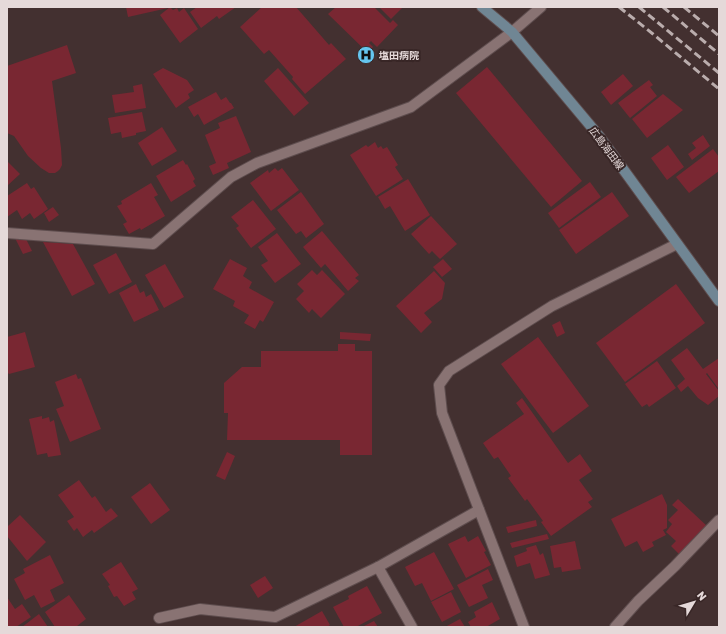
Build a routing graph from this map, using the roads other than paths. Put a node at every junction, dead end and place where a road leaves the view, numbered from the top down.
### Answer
1 (482, 7) edge
2 (541, 7) edge
3 (512, 32) junction
4 (7, 233) edge
5 (677, 244) junction
6 (719, 301) edge
7 (479, 510) junction
8 (719, 520) edge
9 (378, 566) junction
10 (160, 618) dead end
11 (277, 622) edge
12 (412, 627) edge
13 (524, 627) edge
14 (615, 627) edge

1 - 3 main road, 広島海田線
2 - 3 street
3 - 4 street
3 - 5 main road, 広島海田線
5 - 6 main road, 広島海田線
5 - 7 street
7 - 9 street
7 - 13 street
8 - 14 street
9 - 11 street
9 - 12 street
10 - 11 street

